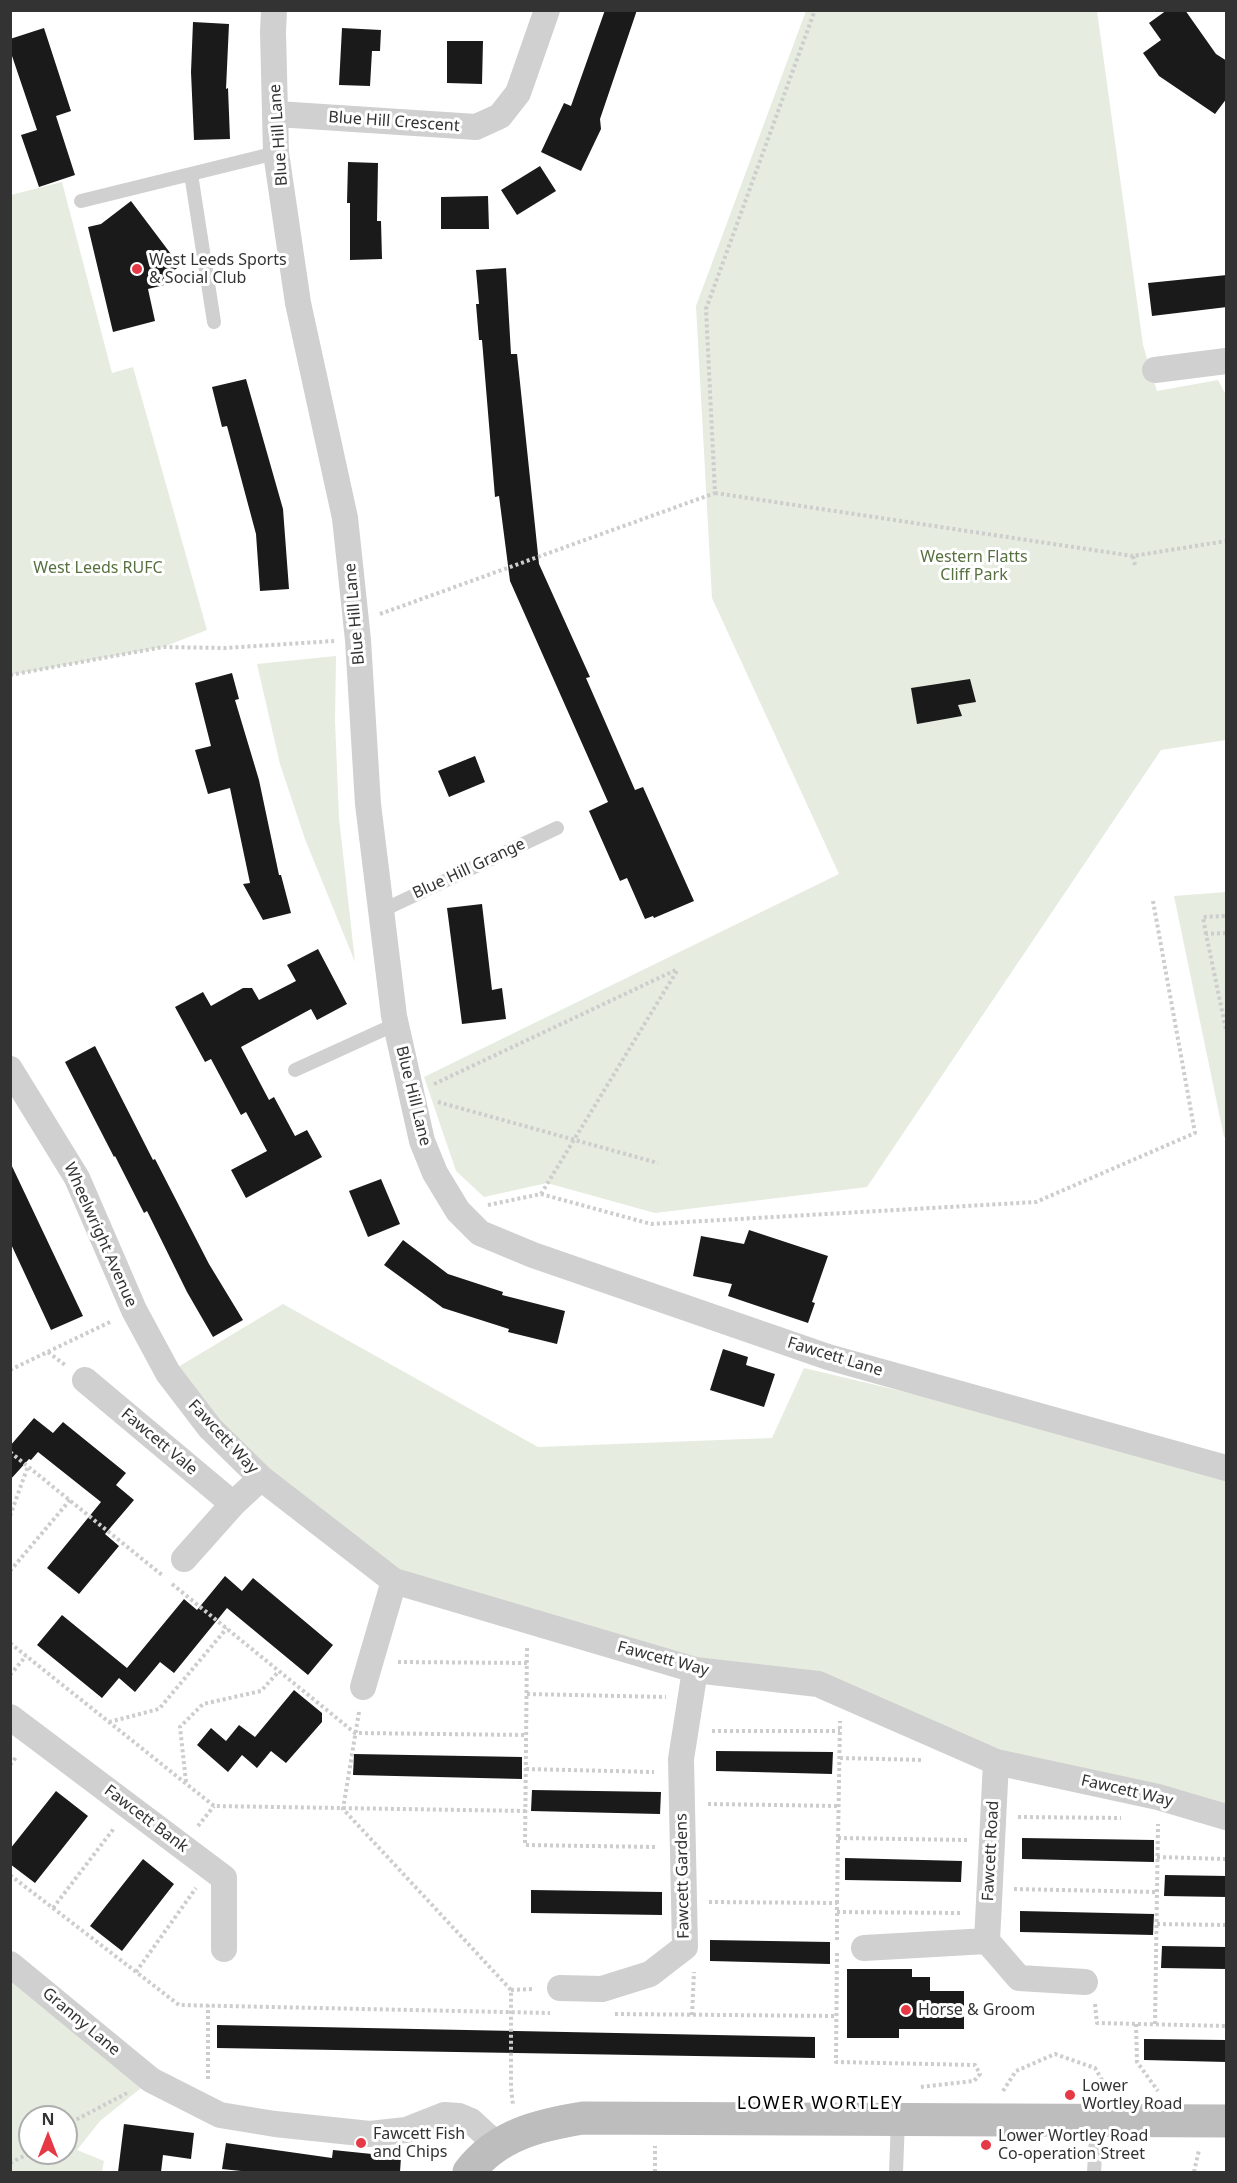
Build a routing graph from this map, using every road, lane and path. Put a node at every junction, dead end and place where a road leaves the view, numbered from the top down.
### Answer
1 (274, 10) edge
2 (547, 10) edge
3 (815, 10) edge
4 (277, 114) junction
5 (276, 153) junction
6 (191, 174) junction
7 (81, 201) dead end
8 (214, 322) dead end
9 (1227, 361) edge
10 (1155, 370) dead end
11 (715, 493) junction
12 (1227, 541) edge
13 (1133, 556) junction
14 (1135, 565) dead end
15 (357, 631) junction
16 (10, 675) edge
17 (557, 828) dead end
18 (1153, 901) dead end
19 (381, 910) junction
20 (1227, 916) edge
21 (1227, 933) edge
22 (1206, 934) junction
23 (396, 1024) junction
24 (1226, 1029) edge
25 (10, 1069) edge
26 (295, 1070) dead end
27 (412, 1094) junction
28 (574, 1139) junction
29 (658, 1163) dead end
30 (541, 1194) junction
31 (458, 1211) junction
32 (134, 1310) junction
33 (10, 1370) edge
34 (168, 1373) joint
35 (85, 1380) dead end
36 (10, 1452) edge
37 (28, 1466) junction
38 (1227, 1468) edge
39 (261, 1478) junction
40 (70, 1500) junction
41 (233, 1504) junction
42 (10, 1516) edge
43 (184, 1559) dead end
44 (10, 1571) edge
45 (394, 1581) junction
46 (527, 1620) junction
47 (227, 1628) junction
48 (10, 1643) edge
49 (26, 1656) junction
50 (370, 1661) junction
51 (526, 1664) junction
52 (695, 1670) junction
53 (279, 1671) junction
54 (10, 1675) edge
55 (363, 1687) joint
56 (526, 1694) junction
57 (841, 1694) junction
58 (691, 1698) junction
59 (10, 1717) edge
60 (109, 1722) junction
61 (686, 1731) junction
62 (840, 1731) junction
63 (355, 1733) junction
64 (526, 1735) junction
65 (840, 1758) junction
66 (929, 1760) dead end
67 (996, 1762) junction
68 (526, 1769) junction
69 (681, 1773) junction
70 (186, 1783) junction
71 (1158, 1797) junction
72 (682, 1804) junction
73 (839, 1806) junction
74 (130, 1807) junction
75 (343, 1809) junction
76 (526, 1811) junction
77 (1227, 1817) edge
78 (1123, 1818) dead end
79 (992, 1828) junction
80 (838, 1838) junction
81 (683, 1848) junction
82 (1157, 1857) junction
83 (1227, 1859) edge
84 (211, 1868) junction
85 (10, 1875) edge
86 (989, 1888) junction
87 (1157, 1892) junction
88 (684, 1902) junction
89 (837, 1903) junction
90 (53, 1908) junction
91 (837, 1912) junction
92 (988, 1914) junction
93 (1157, 1924) junction
94 (1227, 1925) edge
95 (987, 1941) junction
96 (685, 1947) junction
97 (224, 1948) dead end
98 (864, 1948) dead end
99 (10, 1964) edge
100 (136, 1972) junction
101 (1084, 1982) joint
102 (560, 1988) dead end
103 (208, 2005) junction
104 (511, 2013) junction
105 (556, 2013) dead end
106 (613, 2014) dead end
107 (692, 2015) junction
108 (836, 2016) junction
109 (1136, 2024) junction
110 (1155, 2024) junction
111 (1227, 2026) edge
112 (151, 2080) junction
113 (511, 2088) dead end
114 (916, 2088) dead end
115 (207, 2108) junction
116 (78, 2119) edge
117 (898, 2120) junction
118 (986, 2120) junction
119 (1111, 2120) junction
120 (1180, 2120) junction
121 (1227, 2121) edge
122 (497, 2145) junction
123 (469, 2172) edge
124 (896, 2172) edge
125 (1094, 2172) edge

1 - 4 street, Blue Hill Lane
2 - 4 street, Blue Hill Crescent
3 - 11 path
4 - 5 street, Blue Hill Lane
5 - 6 lane
5 - 15 street, Blue Hill Lane
6 - 7 lane
6 - 8 lane
9 - 10 street
11 - 13 path
11 - 15 path
12 - 13 path
13 - 14 path
15 - 16 path
15 - 19 street, Blue Hill Lane
17 - 19 lane, Blue Hill Grange
18 - 30 path
19 - 23 street, Blue Hill Lane
20 - 22 path
21 - 22 path
22 - 24 path
23 - 26 lane
23 - 27 street, Blue Hill Lane
25 - 32 street, Wheelwright Avenue
27 - 28 path
27 - 28 path
27 - 31 street, Blue Hill Lane
28 - 29 path
28 - 30 path
30 - 31 path
31 - 38 street, Fawcett Lane
32 - 33 path
32 - 34 street, Wheelwright Avenue
34 - 39 street, Fawcett Way
35 - 41 street, Fawcett Vale
36 - 37 path
37 - 40 path
37 - 42 path
39 - 41 street
39 - 45 street, Fawcett Way
40 - 44 path
40 - 47 path
41 - 43 street
45 - 46 street, Fawcett Way
45 - 50 street
46 - 51 path
46 - 52 street, Fawcett Way
47 - 53 path
47 - 60 path
48 - 49 path
49 - 54 path
49 - 60 path
50 - 51 path
50 - 55 street
51 - 56 path
52 - 57 street, Fawcett Way
52 - 58 street, Fawcett Gardens
53 - 63 path
53 - 70 path
55 - 63 path
56 - 58 path
56 - 64 path
57 - 62 path
57 - 67 street, Fawcett Way
58 - 61 street, Fawcett Gardens
59 - 74 street, Fawcett Bank
60 - 70 path
61 - 62 path
61 - 69 street, Fawcett Gardens
62 - 65 path
63 - 64 path
63 - 75 path
64 - 68 path
65 - 66 path
65 - 73 path
67 - 71 street, Fawcett Way
67 - 79 street, Fawcett Road
68 - 69 path
68 - 76 path
69 - 72 street, Fawcett Gardens
70 - 75 path
71 - 77 street, Fawcett Way
71 - 82 path
72 - 73 path
72 - 81 street, Fawcett Gardens
73 - 80 path
74 - 84 street, Fawcett Bank
74 - 90 path
75 - 76 path
75 - 104 path
76 - 81 path
78 - 79 path
79 - 80 path
79 - 86 street, Fawcett Road
80 - 89 path
81 - 88 street, Fawcett Gardens
82 - 83 path
82 - 87 path
84 - 97 street, Fawcett Bank
84 - 100 path
85 - 90 path
86 - 87 path
86 - 92 street, Fawcett Road
87 - 93 path
88 - 89 path
88 - 96 street, Fawcett Gardens
89 - 91 path
90 - 100 path
91 - 92 path
91 - 108 path
92 - 95 street, Fawcett Road
93 - 94 path
93 - 110 path
95 - 98 street
95 - 101 street
96 - 102 street, Fawcett Gardens
96 - 107 path
99 - 112 street, Granny Lane
100 - 103 path
101 - 109 path
103 - 104 path
103 - 115 path
104 - 105 path
104 - 113 path
106 - 107 path
107 - 108 path
108 - 114 path
109 - 110 path
109 - 120 path
110 - 111 path
112 - 115 street
112 - 116 path
115 - 122 street
117 - 118 street
117 - 122 street
117 - 124 lane
118 - 119 street
118 - 119 path
119 - 120 street
119 - 125 lane
120 - 121 street
122 - 123 street

